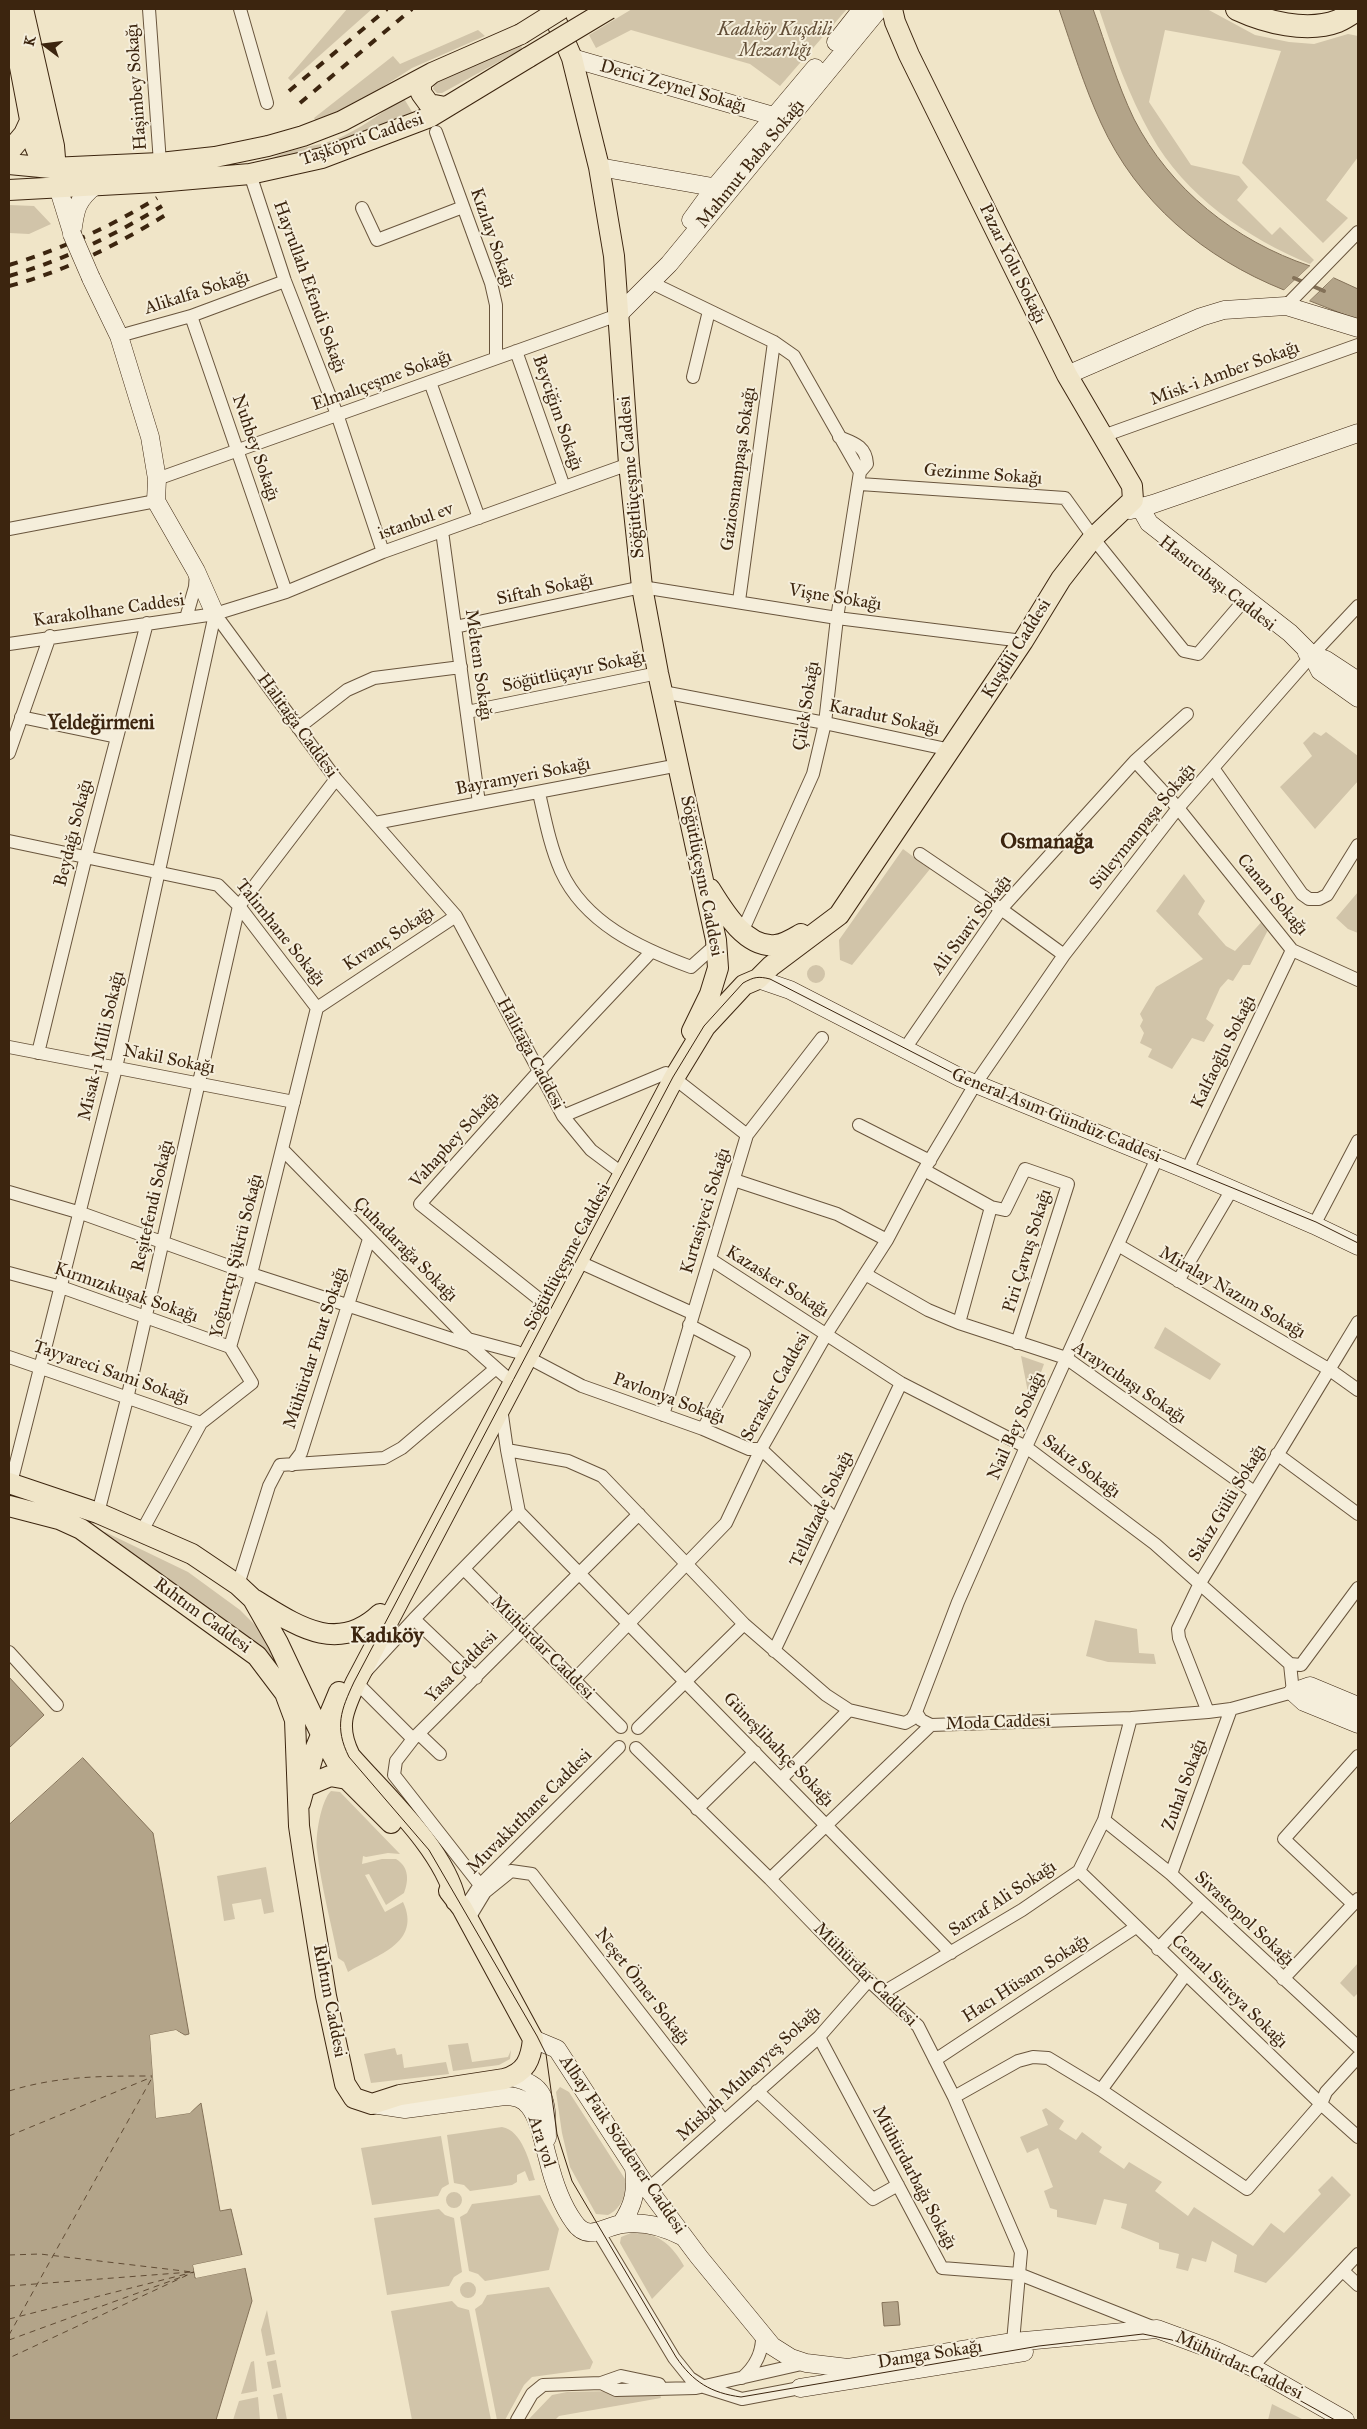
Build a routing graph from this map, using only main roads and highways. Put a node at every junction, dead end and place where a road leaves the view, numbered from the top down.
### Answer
1 (9, 9) edge
2 (23, 9) edge
3 (551, 9) edge
4 (563, 9) edge
5 (609, 9) edge
6 (892, 9) edge
7 (1237, 9) edge
8 (1358, 9) edge
9 (17, 38) edge
10 (570, 54) junction
11 (432, 73) junction
12 (445, 107) junction
13 (30, 121) junction
14 (9, 152) edge
15 (9, 164) edge
16 (50, 168) junction
17 (58, 187) junction
18 (9, 190) edge
19 (1131, 509) joint
20 (704, 878) junction
21 (839, 915) junction
22 (758, 979) joint
23 (670, 1076) junction
24 (522, 1355) junction
25 (10, 1483) edge
26 (9, 1506) edge
27 (253, 1599) junction
28 (380, 1614) junction
29 (320, 1734) junction
30 (347, 1779) junction
31 (302, 1795) junction
32 (464, 1908) junction
33 (344, 2080) joint

1 - 9 main road
2 - 9 main road
3 - 10 main road
4 - 10 main road
4 - 11 main road, Taşköprü Caddesi, bridge
5 - 12 main road, Taşköprü Caddesi, bridge
6 - 19 main road, Pazar Yolu Sokağı
7 - 8 highway
9 - 13 main road
9 - 16 main road
10 - 20 main road, Söğütlüçeşme Caddesi
11 - 12 main road
11 - 16 main road, Taşköprü Caddesi
12 - 17 main road, Taşköprü Caddesi
13 - 14 main road
13 - 16 main road
15 - 16 main road, Taşköprü Caddesi
16 - 17 main road
17 - 18 main road, Taşköprü Caddesi
19 - 21 main road, Kuşdili Caddesi
20 - 21 main road
20 - 23 main road, Söğütlüçeşme Caddesi
21 - 22 main road, Kuşdili Caddesi
22 - 23 main road, Söğütlüçeşme Caddesi
23 - 24 main road, Söğütlüçeşme Caddesi
23 - 24 main road, Söğütlüçeşme Caddesi
24 - 28 main road, Söğütlüçeşme Caddesi
24 - 32 main road, Söğütlüçeşme Caddesi
25 - 27 main road, Rıhtım Caddesi
26 - 31 main road, Rıhtım Caddesi
27 - 28 main road
27 - 29 main road, Rıhtım Caddesi
28 - 29 main road, Söğütlüçeşme Caddesi
29 - 30 main road, Rıhtım Caddesi
29 - 31 main road, Rıhtım Caddesi
30 - 31 main road
30 - 32 main road, Rıhtım Caddesi
31 - 33 main road, Rıhtım Caddesi
32 - 33 main road, Ara yol

